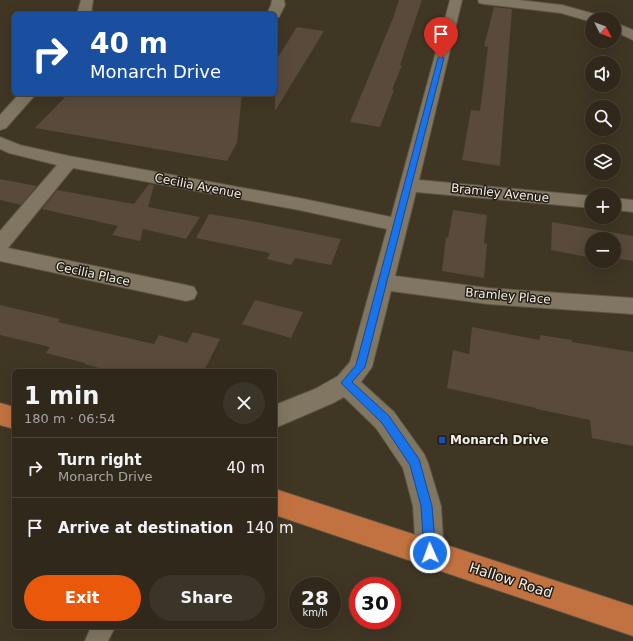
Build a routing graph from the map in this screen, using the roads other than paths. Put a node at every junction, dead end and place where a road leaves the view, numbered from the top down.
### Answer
1 (87, 0) edge
2 (278, 0) edge
3 (456, 0) edge
4 (484, 0) edge
5 (84, 12) edge
6 (275, 12) edge
7 (585, 16) edge
8 (621, 30) edge
9 (633, 36) edge
10 (26, 96) edge
11 (0, 125) edge
12 (0, 142) edge
13 (69, 162) junction
14 (408, 185) junction
15 (585, 201) edge
16 (621, 205) edge
17 (633, 206) edge
18 (398, 225) junction
19 (0, 244) edge
20 (0, 254) edge
21 (382, 282) junction
22 (186, 293) dead end
23 (633, 306) edge
24 (346, 383) junction
25 (0, 414) edge
26 (277, 416) edge
27 (12, 417) edge
28 (277, 503) edge
29 (430, 553) junction
30 (633, 621) edge
31 (103, 629) edge
32 (96, 641) edge

1 - 5 street
2 - 6 street
3 - 14 street
4 - 7 street
8 - 9 street
10 - 11 street
12 - 13 street, Cecilia Avenue
13 - 18 street, Cecilia Avenue
13 - 19 street
14 - 15 street, Bramley Avenue
14 - 18 street
16 - 17 street
18 - 21 street
20 - 22 street, Cecilia Place
21 - 23 street, Bramley Place
21 - 24 street
24 - 26 street
24 - 29 street
25 - 27 main road
28 - 29 main road, Hallow Road
29 - 30 main road, Hallow Road
31 - 32 lane

